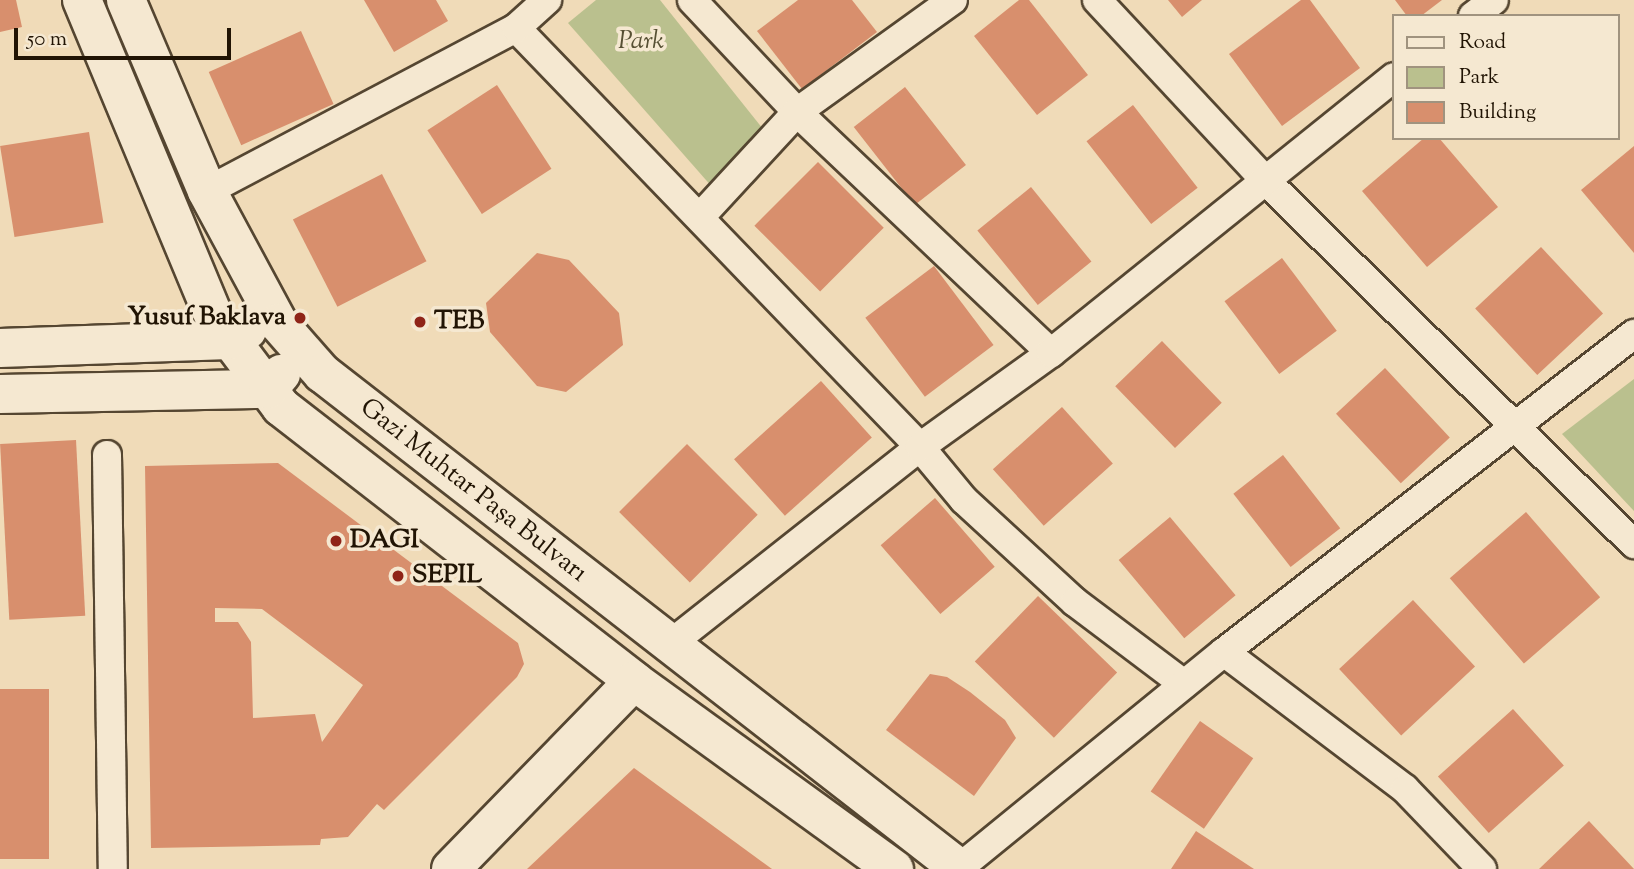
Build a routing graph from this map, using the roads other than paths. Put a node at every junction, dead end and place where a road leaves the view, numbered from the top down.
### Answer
1 (82, 0) edge
2 (126, 0) edge
3 (547, 0) edge
4 (692, 0) edge
5 (953, 0) edge
6 (1097, 0) edge
7 (1494, 0) edge
8 (1476, 14) edge
9 (516, 28) junction
10 (1392, 79) edge
11 (797, 112) junction
12 (1264, 179) junction
13 (207, 191) junction
14 (700, 217) junction
15 (273, 315) junction
16 (1634, 334) edge
17 (229, 340) junction
18 (0, 348) edge
19 (302, 350) junction
20 (1051, 353) junction
21 (268, 389) junction
22 (0, 394) edge
23 (1517, 425) junction
24 (920, 447) junction
25 (107, 455) dead end
26 (1634, 544) edge
27 (668, 645) junction
28 (1224, 652) junction
29 (634, 681) junction
30 (1184, 684) junction
31 (113, 869) edge
32 (452, 869) edge
33 (894, 869) edge
34 (960, 869) edge
35 (1482, 869) edge

1 - 17 main road, Gazi Muhtar Paşa Bulvarı
2 - 13 main road, Gazi Muhtar Paşa Bulvarı
3 - 9 street
4 - 11 street
5 - 11 street
6 - 12 street
7 - 8 street
9 - 13 street
9 - 14 street
10 - 12 street
11 - 14 street
11 - 20 street
12 - 20 street
12 - 23 street
13 - 15 main road, Gazi Muhtar Paşa Bulvarı
14 - 24 street
15 - 17 main road
15 - 19 main road, Gazi Muhtar Paşa Bulvarı
16 - 23 street
17 - 18 main road
17 - 21 main road, Gazi Muhtar Paşa Bulvarı
19 - 21 main road
19 - 27 main road, Gazi Muhtar Paşa Bulvarı
20 - 24 street
21 - 22 main road
21 - 29 main road, Gazi Muhtar Paşa Bulvarı
23 - 26 street
23 - 28 street
24 - 27 street
24 - 30 street
25 - 31 street
27 - 34 main road, Gazi Muhtar Paşa Bulvarı
28 - 30 street
28 - 35 street
29 - 32 main road
29 - 33 main road, Gazi Muhtar Paşa Bulvarı
30 - 34 street

